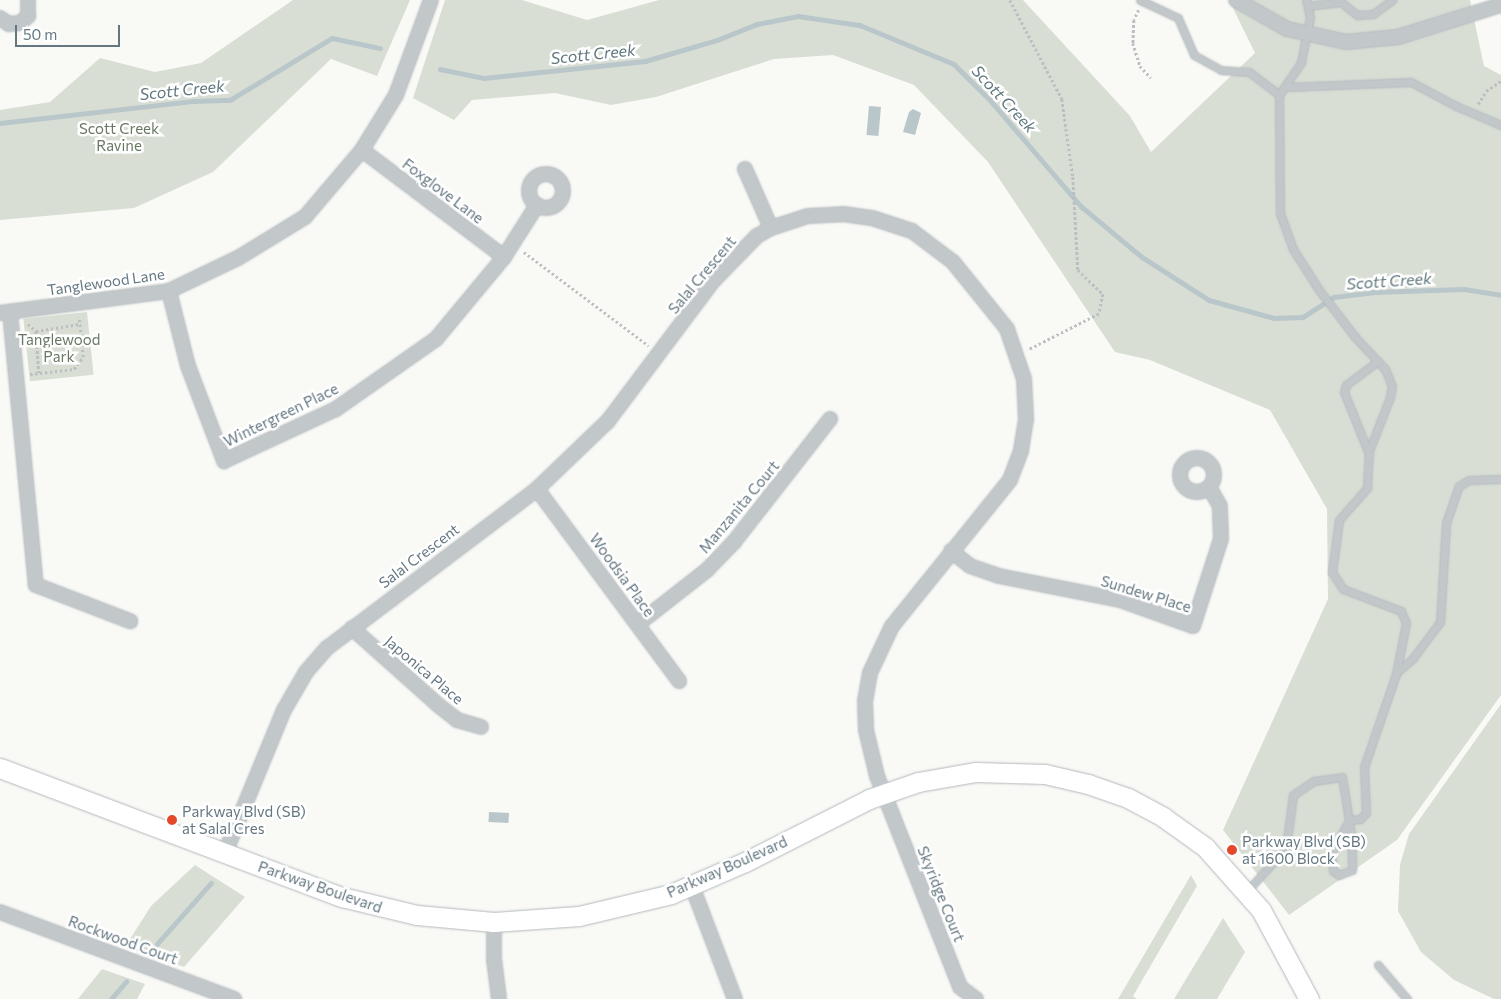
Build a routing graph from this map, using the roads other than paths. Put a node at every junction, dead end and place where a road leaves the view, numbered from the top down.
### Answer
1 (28, 0) edge
2 (431, 0) edge
3 (1236, 0) edge
4 (1392, 0) edge
5 (1141, 1) edge
6 (1307, 3) edge
7 (1501, 5) edge
8 (0, 18) edge
9 (1307, 35) junction
10 (1286, 86) junction
11 (1279, 96) junction
12 (1501, 125) edge
13 (362, 150) junction
14 (745, 169) dead end
15 (537, 205) dead end
16 (771, 228) junction
17 (504, 257) junction
18 (169, 290) junction
19 (5, 312) edge
20 (1378, 361) junction
21 (830, 419) dead end
22 (1369, 454) junction
23 (1501, 479) edge
24 (1208, 487) dead end
25 (537, 489) junction
26 (951, 551) junction
27 (130, 621) dead end
28 (638, 624) junction
29 (352, 628) junction
30 (1396, 674) junction
31 (679, 681) dead end
32 (481, 727) dead end
33 (0, 768) edge
34 (884, 794) junction
35 (1349, 820) junction
36 (225, 854) junction
37 (692, 886) junction
38 (1246, 891) junction
39 (0, 912) edge
40 (494, 922) junction
41 (1378, 965) dead end
42 (234, 999) edge
43 (500, 999) edge
44 (735, 999) edge
45 (976, 999) edge
46 (1309, 999) edge
47 (1407, 999) edge

1 - 8 street
2 - 13 street, Tanglewood Lane
3 - 9 street
4 - 6 lane
5 - 11 lane
6 - 9 lane
7 - 9 street
9 - 10 lane
10 - 11 lane
10 - 12 lane
11 - 20 lane
13 - 17 street, Foxglove Lane
13 - 18 street, Tanglewood Lane
14 - 16 street
15 - 17 street, Wintergreen Place
16 - 25 street, Salal Crescent
16 - 26 street, Salal Crescent
17 - 18 street, Wintergreen Place
18 - 19 street, Tanglewood Lane
19 - 27 street
20 - 22 lane
20 - 22 lane
21 - 28 street, Manzanita Court
22 - 30 lane
23 - 30 lane
24 - 26 street, Sundew Place
25 - 28 street, Woodsia Place
25 - 29 street, Salal Crescent
26 - 34 street, Salal Crescent
28 - 31 street, Woodsia Place
29 - 32 street, Japonica Place
29 - 36 street, Salal Crescent
30 - 35 lane
33 - 36 street, Parkway Boulevard
34 - 37 street, Parkway Boulevard
34 - 38 street, Parkway Boulevard
34 - 45 street, Skyridge Court
35 - 35 lane
35 - 38 lane
36 - 40 street, Parkway Boulevard
37 - 40 street, Parkway Boulevard
37 - 44 street
38 - 46 street, Parkway Boulevard
39 - 42 street, Rockwood Court
40 - 43 street
41 - 47 lane

